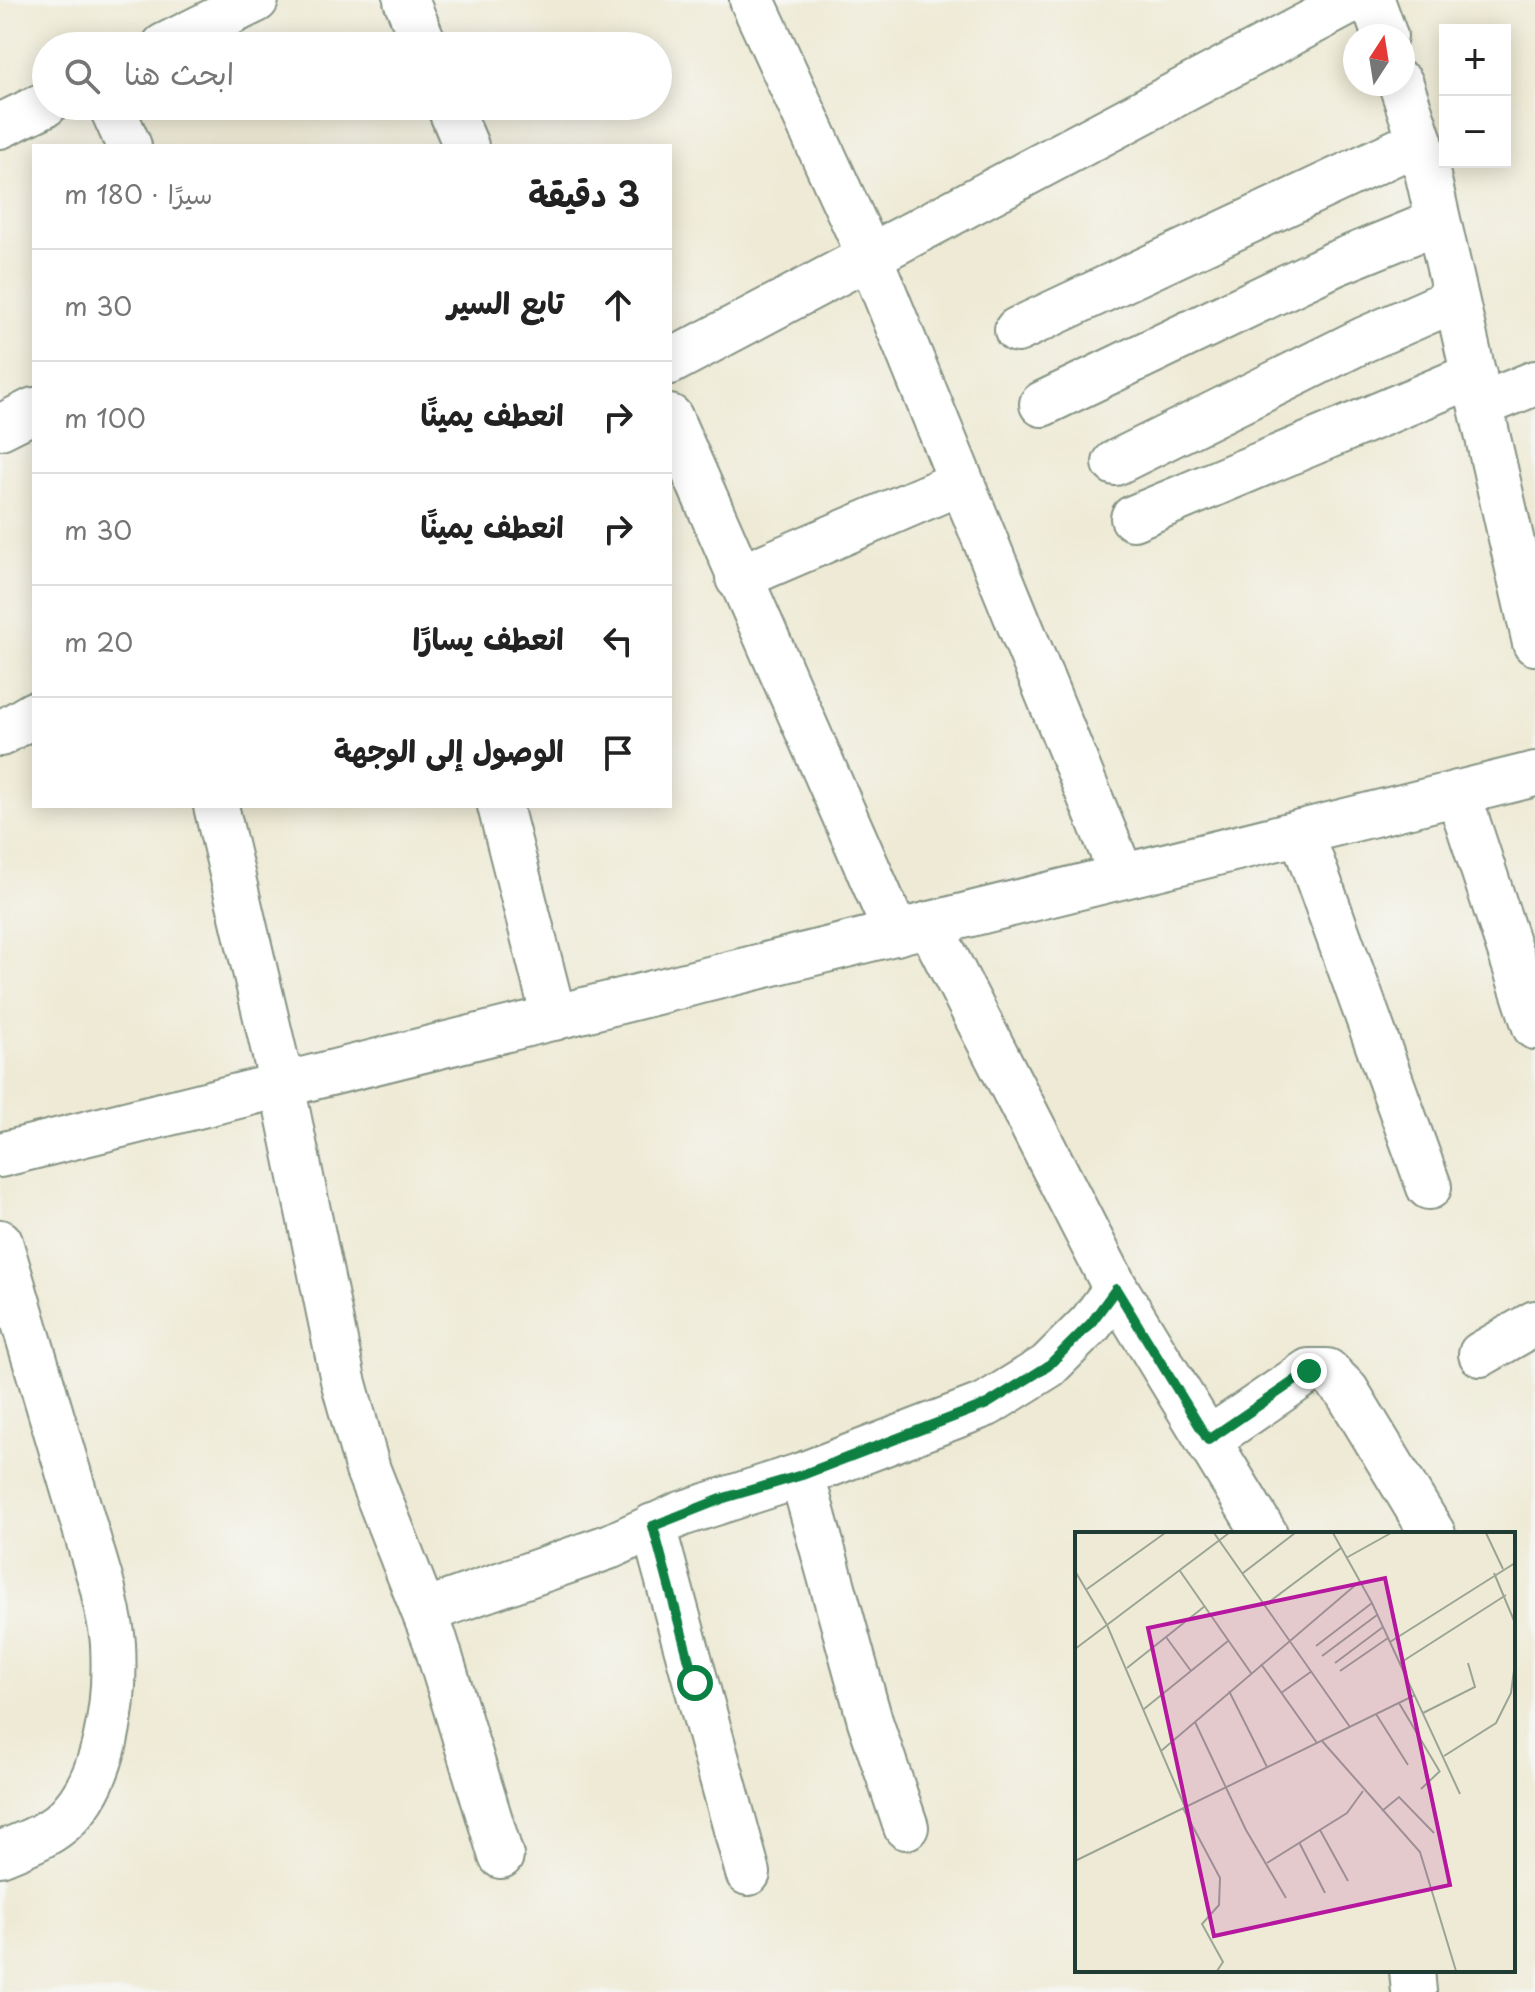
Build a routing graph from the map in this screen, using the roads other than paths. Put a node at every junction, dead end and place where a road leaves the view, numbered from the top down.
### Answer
1 (256, 0) edge
2 (406, 0) edge
3 (1354, 0) edge
4 (1372, 0) edge
5 (761, 3) edge
6 (1381, 24) edge
7 (192, 32) edge
8 (419, 32) edge
9 (1405, 96) edge
10 (32, 111) edge
11 (117, 120) edge
12 (455, 120) edge
13 (0, 126) edge
14 (1420, 141) junction
15 (128, 144) edge
16 (465, 144) edge
17 (1437, 222) junction
18 (869, 255) junction
19 (1456, 299) junction
20 (1017, 330) dead end
21 (672, 361) edge
22 (1535, 383) edge
23 (1478, 390) junction
24 (1042, 404) dead end
25 (32, 411) edge
26 (672, 422) edge
27 (0, 427) edge
28 (1115, 463) dead end
29 (959, 483) junction
30 (1133, 518) dead end
31 (1524, 541) edge
32 (738, 578) junction
33 (1535, 643) edge
34 (32, 715) edge
35 (0, 734) edge
36 (1535, 774) edge
37 (1458, 793) junction
38 (216, 808) edge
39 (501, 808) edge
40 (1301, 832) junction
41 (1122, 876) junction
42 (912, 928) junction
43 (554, 1018) junction
44 (1535, 1027) edge
45 (282, 1085) junction
46 (0, 1155) edge
47 (1429, 1187) dead end
48 (0, 1242) edge
49 (1116, 1289) junction
50 (1535, 1323) edge
51 (1481, 1354) dead end
52 (1208, 1440) junction
53 (802, 1475) junction
54 (653, 1526) junction
55 (1264, 1532) edge
56 (1432, 1532) edge
57 (425, 1611) junction
58 (906, 1827) dead end
59 (0, 1854) edge
60 (501, 1856) dead end
61 (748, 1873) dead end
62 (1412, 1972) edge
63 (1414, 1992) edge

1 - 7 street
2 - 8 street
3 - 18 street
4 - 6 street
5 - 18 street
9 - 14 street
10 - 13 street
11 - 15 street
12 - 16 street
14 - 17 street
14 - 20 street
17 - 19 street
17 - 24 street
18 - 21 street
18 - 29 street
19 - 23 street
19 - 28 street
22 - 23 street
23 - 30 street
23 - 31 street
25 - 27 street
26 - 32 street
29 - 32 street
29 - 41 street
31 - 33 street
32 - 42 street
34 - 35 street
36 - 37 street
37 - 40 street
37 - 44 street
38 - 45 street
39 - 43 street
40 - 41 street
40 - 47 street
41 - 42 street
42 - 43 street
42 - 49 street
43 - 45 street
45 - 46 street
45 - 57 street
48 - 59 street
49 - 52 street
49 - 53 street
50 - 51 street
52 - 55 street
52 - 56 street
53 - 54 street
53 - 58 street
54 - 57 street
54 - 61 street
57 - 60 street
62 - 63 street

